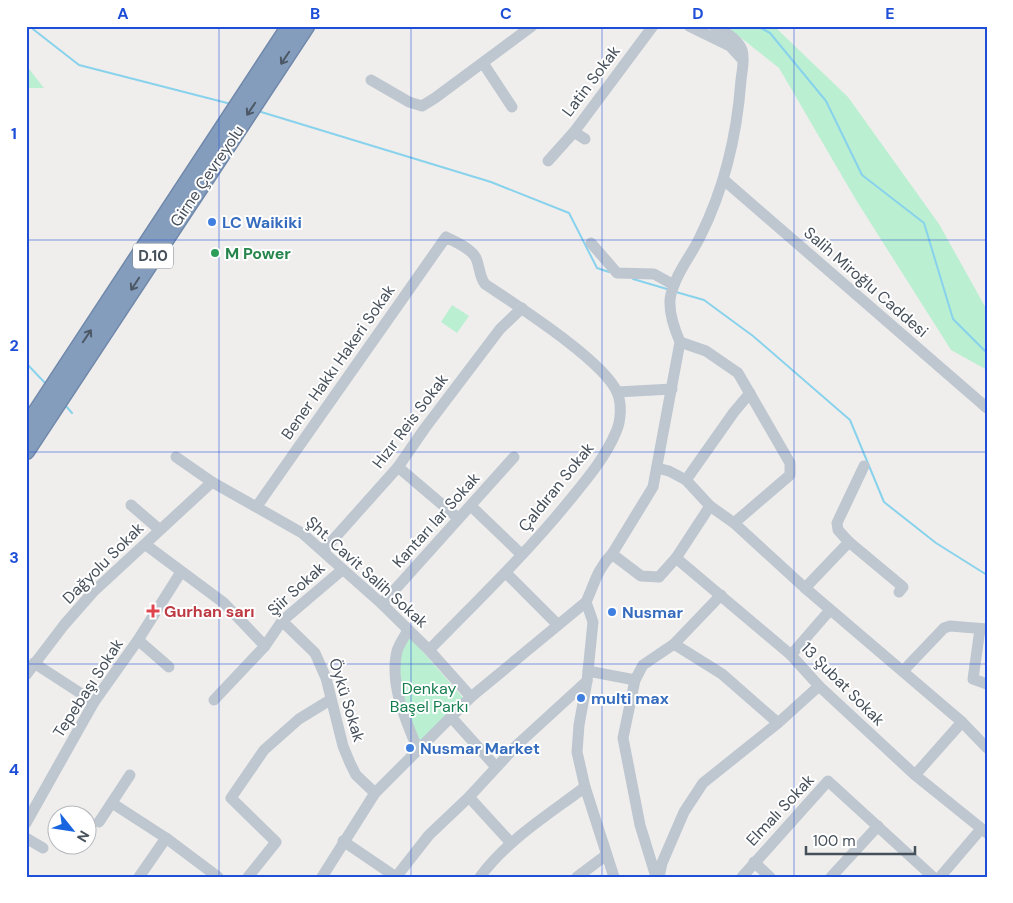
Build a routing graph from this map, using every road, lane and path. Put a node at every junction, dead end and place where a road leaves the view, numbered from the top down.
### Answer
1 (290, 26) edge
2 (306, 26) edge
3 (532, 26) edge
4 (653, 26) edge
5 (689, 26) edge
6 (714, 26) edge
7 (482, 63) junction
8 (743, 64) junction
9 (371, 80) dead end
10 (256, 90) junction
11 (512, 107) dead end
12 (574, 132) junction
13 (585, 139) dead end
14 (548, 161) dead end
15 (724, 180) junction
16 (446, 237) joint
17 (591, 243) dead end
18 (674, 286) junction
19 (522, 308) junction
20 (680, 342) junction
21 (672, 389) junction
22 (617, 392) junction
23 (750, 394) junction
24 (987, 408) edge
25 (45, 410) junction
26 (26, 428) edge
27 (26, 451) edge
28 (176, 457) dead end
29 (514, 457) dead end
30 (864, 466) dead end
31 (398, 467) junction
32 (657, 468) junction
33 (686, 480) junction
34 (212, 482) junction
35 (131, 505) dead end
36 (257, 506) junction
37 (471, 506) junction
38 (710, 506) junction
39 (458, 518) junction
40 (734, 523) junction
41 (160, 530) junction
42 (849, 542) junction
43 (146, 545) junction
44 (323, 551) junction
45 (521, 554) junction
46 (612, 554) junction
47 (676, 558) junction
48 (342, 570) junction
49 (180, 572) junction
50 (506, 573) junction
51 (805, 588) junction
52 (899, 592) dead end
53 (721, 595) junction
54 (586, 602) junction
55 (382, 604) junction
56 (576, 610) junction
57 (830, 610) junction
58 (282, 621) junction
59 (558, 625) junction
60 (983, 629) edge
61 (408, 630) junction
62 (138, 640) junction
63 (674, 644) junction
64 (265, 646) junction
65 (590, 648) junction
66 (429, 650) junction
67 (791, 655) junction
68 (34, 663) junction
69 (169, 667) dead end
70 (903, 671) junction
71 (26, 675) edge
72 (588, 676) junction
73 (635, 680) junction
74 (987, 684) edge
75 (819, 686) junction
76 (471, 697) junction
77 (214, 700) dead end
78 (330, 700) junction
79 (94, 702) junction
80 (558, 707) junction
81 (582, 708) junction
82 (451, 717) junction
83 (962, 722) junction
84 (778, 723) junction
85 (987, 748) edge
86 (418, 750) junction
87 (496, 767) junction
88 (130, 775) dead end
89 (915, 775) junction
90 (585, 787) junction
91 (375, 793) junction
92 (469, 797) junction
93 (112, 803) junction
94 (99, 822) dead end
95 (26, 823) edge
96 (878, 826) junction
97 (984, 831) edge
98 (26, 838) edge
99 (166, 838) junction
100 (343, 841) junction
101 (511, 842) junction
102 (43, 848) dead end
103 (606, 856) junction
104 (754, 862) junction
105 (481, 876) edge
106 (140, 877) edge
107 (218, 877) edge
108 (248, 877) edge
109 (322, 877) edge
110 (396, 877) edge
111 (577, 877) edge
112 (614, 877) edge
113 (658, 877) edge
114 (742, 877) edge
115 (770, 877) edge
116 (831, 877) edge
117 (933, 877) edge
118 (940, 877) edge

1 - 10 highway, Girne Çevreyolu / D.10
2 -> 10 highway, Girne Çevreyolu / D.10
3 - 7 street
4 - 12 street, Latin Sokak
5 - 8 street
6 - 8 street
7 - 9 street
7 - 11 street
8 - 15 street
10 - 25 highway, Girne Çevreyolu / D.10
12 - 13 street
12 - 14 street, Latin Sokak
15 - 18 street
15 - 24 street, Salih Miroğlu Caddesi
16 - 19 street, Çaldıran Sokak
16 - 36 street, Bener Hakkı Hakeri Sokak
17 - 18 street
18 - 20 street
19 - 22 street, Çaldıran Sokak
19 - 31 street, Hızır Reis Sokak
20 - 21 street
20 - 23 street
21 - 22 street
21 - 32 street
22 - 45 street, Çaldıran Sokak
23 - 33 street
23 - 40 street
25 - 26 highway, Girne Çevreyolu / D.10
25 - 27 highway, Girne Çevreyolu / D.10
28 - 34 street, Şht. Cavit Salih Sokak
29 - 37 street, Kantarı lar Sokak
30 - 42 street
31 - 39 street
31 - 44 street, Hızır Reis Sokak
32 - 33 street
32 - 46 street
33 - 38 street
34 - 36 street, Şht. Cavit Salih Sokak
34 - 41 street, Dağyolu Sokak
35 - 41 street
36 - 44 street, Şht. Cavit Salih Sokak
37 - 39 street, Kantarı lar Sokak
37 - 45 street
38 - 40 street
38 - 47 street
39 - 55 street, Kantarı lar Sokak
40 - 51 street
41 - 43 street, Dağyolu Sokak
42 - 51 street
42 - 52 street
43 - 49 street
43 - 68 street, Dağyolu Sokak
44 - 48 street, Şht. Cavit Salih Sokak
45 - 50 street, Çaldıran Sokak
46 - 47 street
46 - 54 street
47 - 53 street, 13 Şubat Sokak
48 - 55 street, Şht. Cavit Salih Sokak
48 - 58 street, Şiir Sokak
49 - 62 street, Tepebaşı Sokak
49 - 64 street
50 - 59 street
50 - 66 street, Çaldıran Sokak
51 - 57 street
53 - 63 street
53 - 67 street, 13 Şubat Sokak
54 - 56 street
54 - 65 street
55 - 61 street, Şht. Cavit Salih Sokak
56 - 59 street
56 - 65 street
57 - 67 street
57 - 70 street
58 - 64 street, Şiir Sokak
58 - 78 street, Öykü Sokak
59 - 76 street
60 - 70 street
60 - 74 street
61 - 66 street, Şht. Cavit Salih Sokak
61 - 86 street
62 - 69 street
62 - 79 street, Tepebaşı Sokak
63 - 73 street
63 - 84 street
64 - 77 street, Şiir Sokak
65 - 72 street
66 - 76 street, Şht. Cavit Salih Sokak
67 - 75 street, 13 Şubat Sokak
68 - 71 street, Dağyolu Sokak
68 - 79 street
70 - 83 street
72 - 73 street
72 - 80 street
72 - 81 street
73 - 113 street
75 - 84 street
75 - 89 street, 13 Şubat Sokak
76 - 82 street
78 - 91 street, Öykü Sokak
78 - 108 street
79 - 95 street, Tepebaşı Sokak
80 - 81 street
80 - 87 street
81 - 90 street
82 - 86 street
82 - 87 street
83 - 85 street
83 - 89 street
84 - 113 street
86 - 91 street
87 - 92 street
88 - 93 street
89 - 97 street, 13 Şubat Sokak
90 - 101 street
90 - 103 street
91 - 100 street
92 - 101 street
92 - 110 street
93 - 94 street
93 - 99 street
96 - 104 street, Elmalı Sokak
96 - 116 street
96 - 117 street, Elmalı Sokak
97 - 118 street
98 - 102 street
99 - 106 street
99 - 107 street
100 - 109 street
100 - 110 street
101 - 105 street
103 - 111 street
103 - 112 street
104 - 114 street, Elmalı Sokak
104 - 115 street

